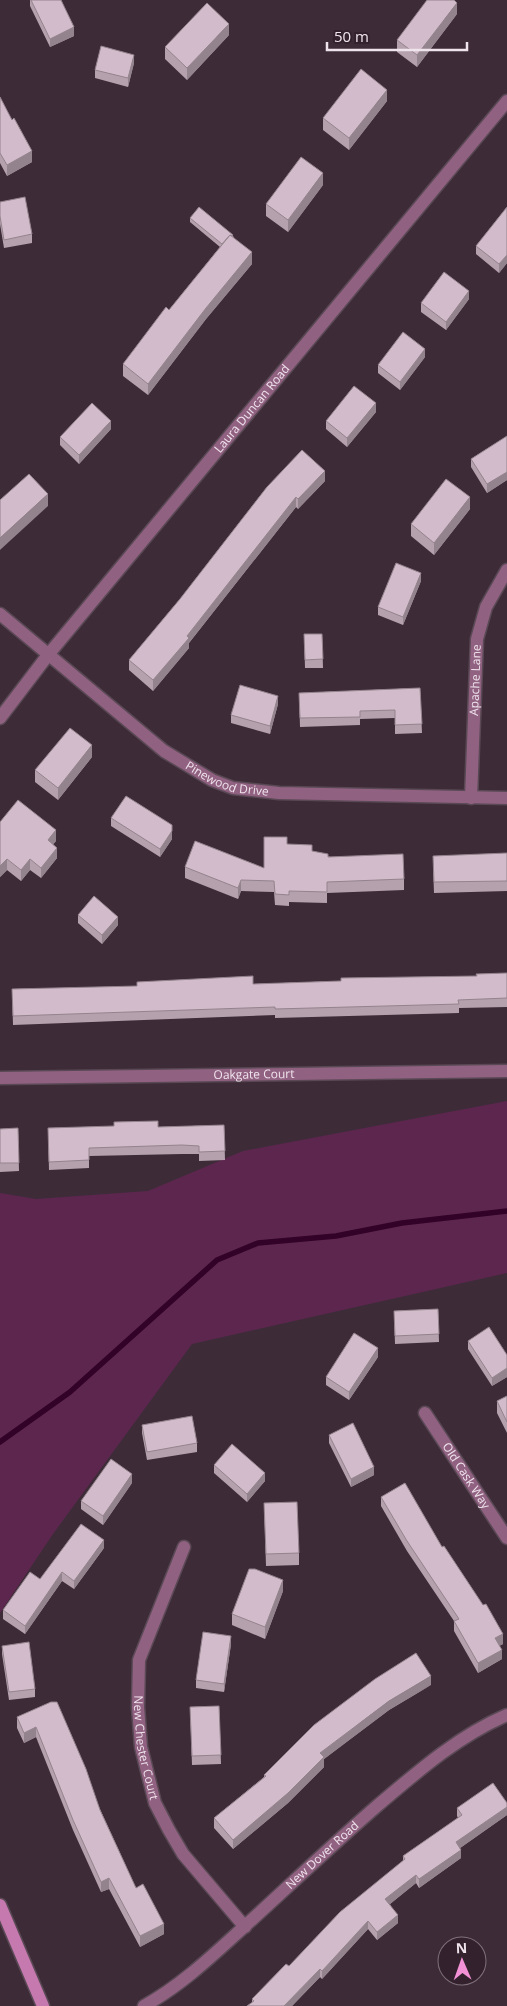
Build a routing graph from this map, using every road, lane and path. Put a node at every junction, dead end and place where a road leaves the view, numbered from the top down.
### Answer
1 (507, 102) edge
2 (507, 570) edge
3 (0, 614) edge
4 (48, 655) junction
5 (0, 718) edge
6 (472, 798) junction
7 (507, 798) edge
8 (507, 1071) edge
9 (0, 1078) edge
10 (425, 1413) dead end
11 (506, 1536) edge
12 (184, 1547) dead end
13 (507, 1715) edge
14 (0, 1905) edge
15 (245, 1927) junction
16 (43, 2006) edge
17 (144, 2006) edge

1 - 4 street, Laura Duncan Road
2 - 6 street, Apache Lane
3 - 4 street, Pinewood Drive
4 - 5 street, Laura Duncan Road
4 - 6 street, Pinewood Drive
6 - 7 street, Pinewood Drive
8 - 9 street, Oakgate Court
10 - 11 street, Old Cask Way
12 - 15 street, New Chester Court
13 - 15 street, New Dover Road
14 - 16 main road
15 - 17 street, New Dover Road

